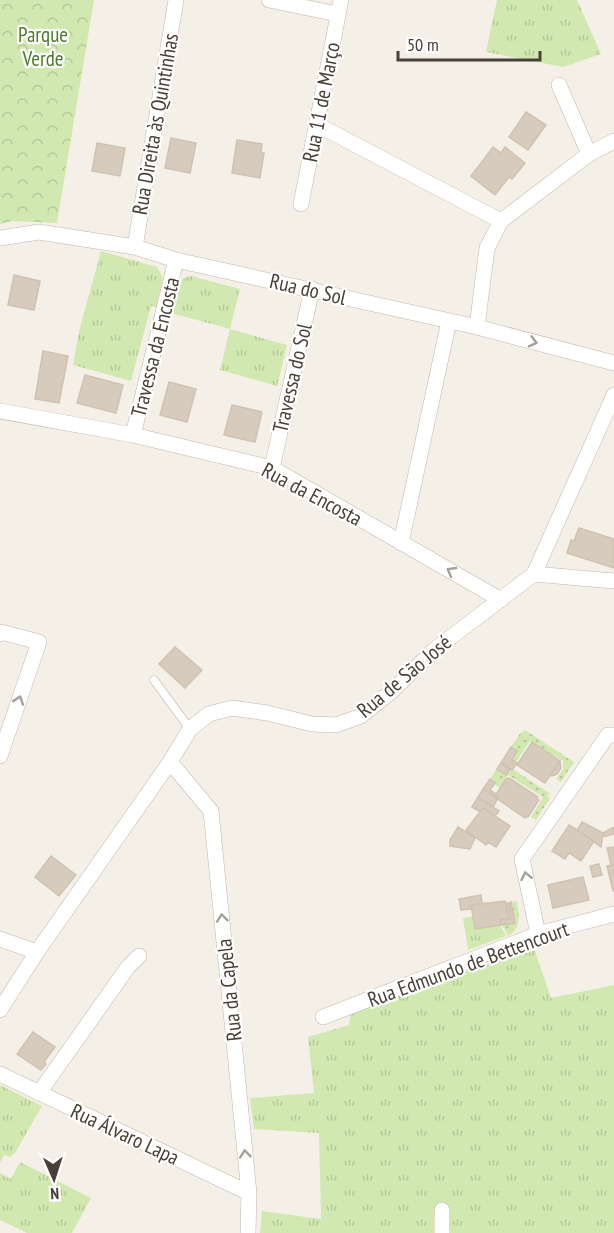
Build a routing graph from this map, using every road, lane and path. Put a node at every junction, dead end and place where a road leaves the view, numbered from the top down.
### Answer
1 (176, 0) edge
2 (269, 0) edge
3 (339, 7) edge
4 (559, 86) dead end
5 (316, 124) junction
6 (614, 141) edge
7 (589, 154) junction
8 (302, 204) dead end
9 (501, 221) junction
10 (0, 238) edge
11 (135, 247) junction
12 (176, 260) junction
13 (312, 289) junction
14 (449, 321) junction
15 (477, 327) junction
16 (614, 363) edge
17 (614, 395) edge
18 (0, 411) edge
19 (133, 435) junction
20 (272, 468) junction
21 (401, 543) junction
22 (534, 574) junction
23 (614, 581) edge
24 (501, 600) junction
25 (0, 634) edge
26 (154, 680) dead end
27 (190, 729) junction
28 (614, 735) edge
29 (0, 756) edge
30 (170, 762) junction
31 (614, 914) edge
32 (538, 934) junction
33 (0, 939) edge
34 (37, 952) junction
35 (139, 956) dead end
36 (0, 1010) edge
37 (322, 1017) dead end
38 (0, 1074) edge
39 (39, 1093) junction
40 (249, 1193) junction
41 (442, 1210) dead end
42 (248, 1233) edge
43 (442, 1233) edge

1 - 11 street, Rua Direita às Quintinhas
2 - 3 street
3 - 5 street, Rua 11 de Março
4 - 7 street
5 - 8 street, Rua 11 de Março
5 - 9 street
6 - 7 street
7 - 9 street
9 - 15 street
10 - 11 street, Rua do Sol
11 - 12 street, Rua do Sol
12 - 13 street, Rua do Sol
12 - 19 street, Travessa da Encosta
13 - 14 street, Rua do Sol
13 - 20 street, Travessa do Sol
14 - 15 street, Rua do Sol
14 - 21 street
15 -> 16 street, Rua do Sol
17 - 22 street, Rua de São José
18 - 19 street, Rua da Encosta
19 - 20 street, Rua da Encosta
20 - 21 street, Rua da Encosta
24 -> 21 street, Rua da Encosta
22 - 23 street
22 - 24 street, Rua de São José
24 - 27 street, Rua de São José
29 -> 25 street
26 - 27 lane
27 - 30 street, Rua de São José
32 -> 28 street
30 - 34 street, Rua de São José
40 -> 30 street, Rua da Capela
31 - 32 street, Rua Edmundo de Bettencourt
32 - 37 street, Rua Edmundo de Bettencourt
33 - 34 street
34 - 36 street, Rua de São José
35 - 39 street
38 - 39 street, Rua Álvaro Lapa
39 - 40 street, Rua Álvaro Lapa
40 - 42 street, Rua da Capela
41 - 43 street

